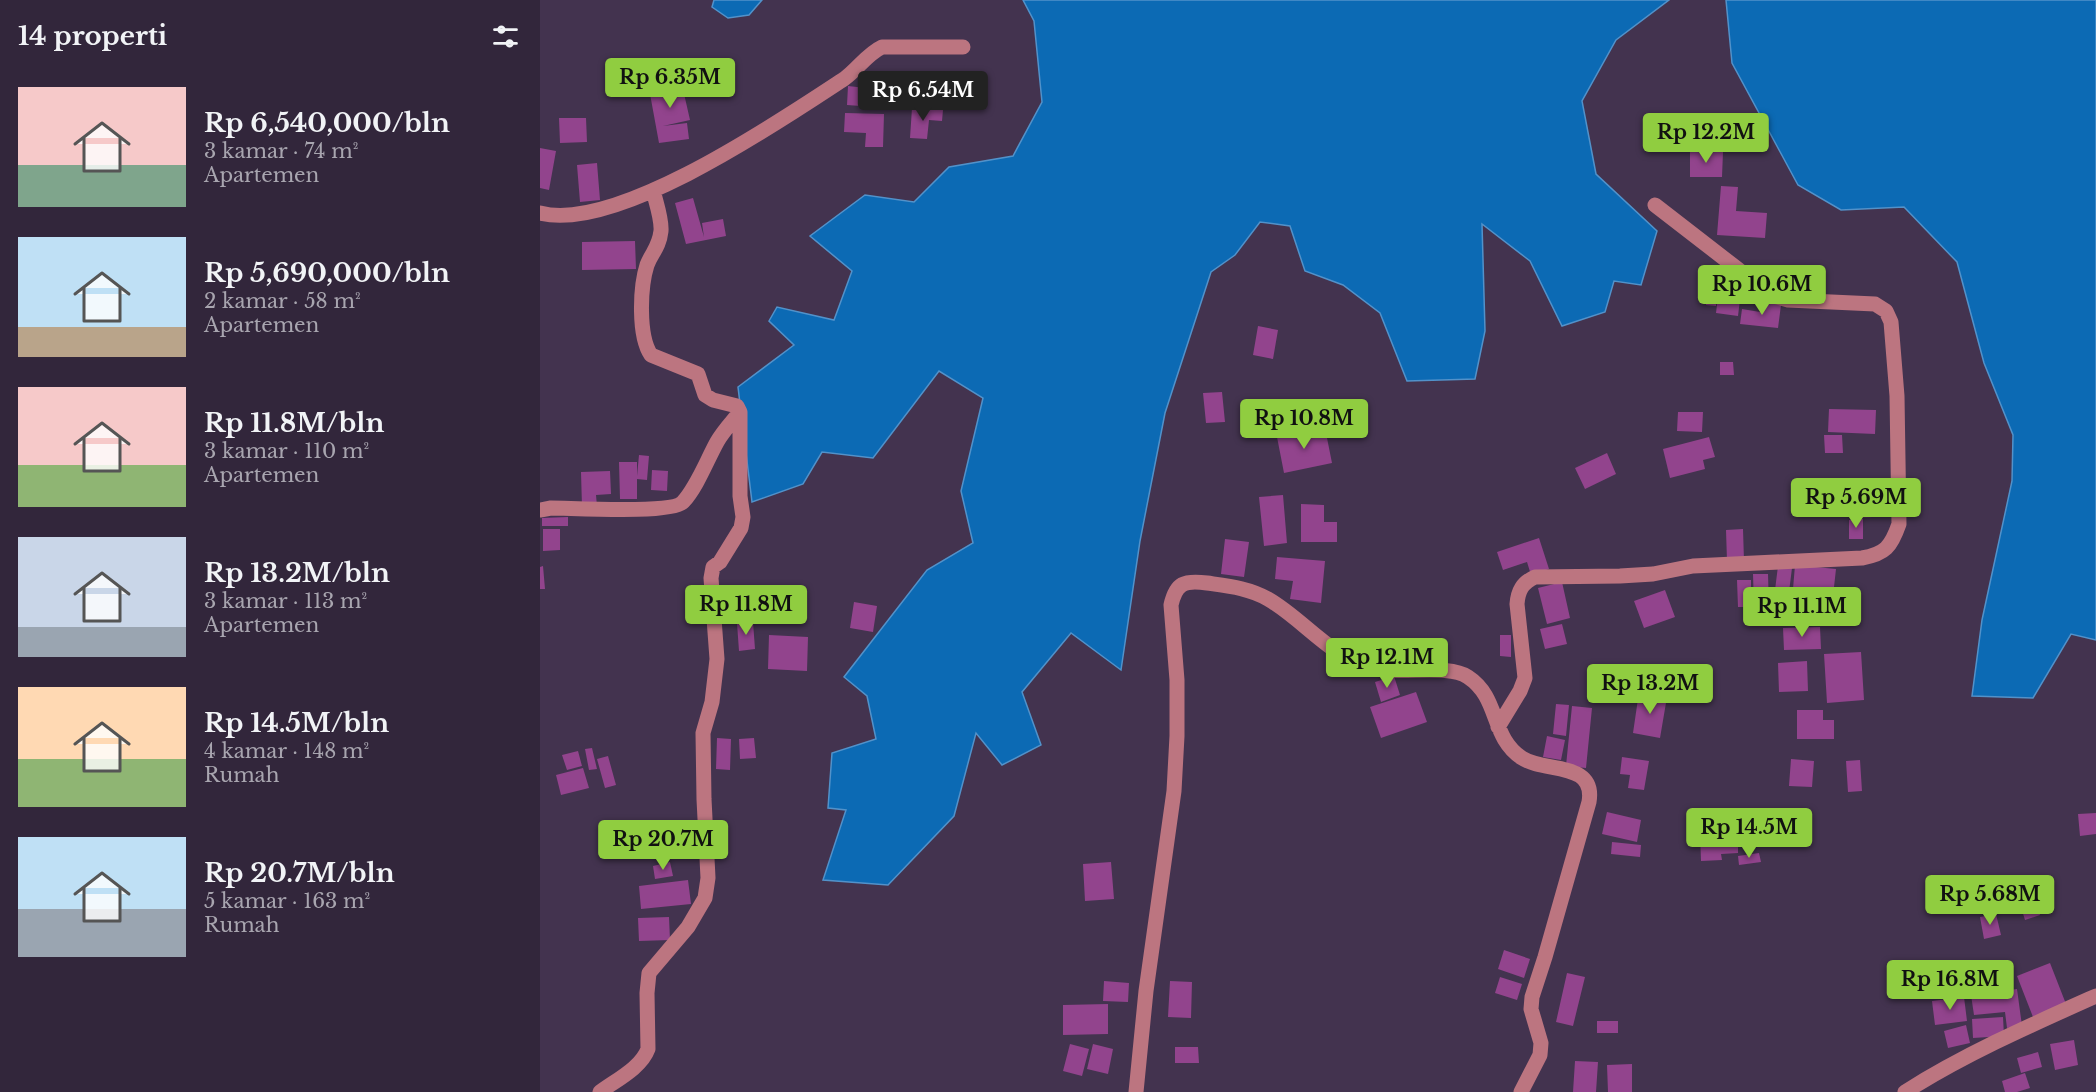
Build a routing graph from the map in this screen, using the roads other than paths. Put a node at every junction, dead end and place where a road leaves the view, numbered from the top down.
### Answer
1 (963, 47) dead end
2 (653, 190) junction
3 (1655, 205) dead end
4 (540, 213) edge
5 (740, 412) junction
6 (540, 510) edge
7 (1498, 727) junction
8 (2096, 996) edge
9 (600, 1092) edge
10 (1136, 1092) edge
11 (1521, 1092) edge
12 (1905, 1092) edge

1 - 2 street
2 - 4 street
2 - 5 street
3 - 7 street
5 - 6 street
5 - 9 street
7 - 10 street
7 - 11 street
8 - 12 street

